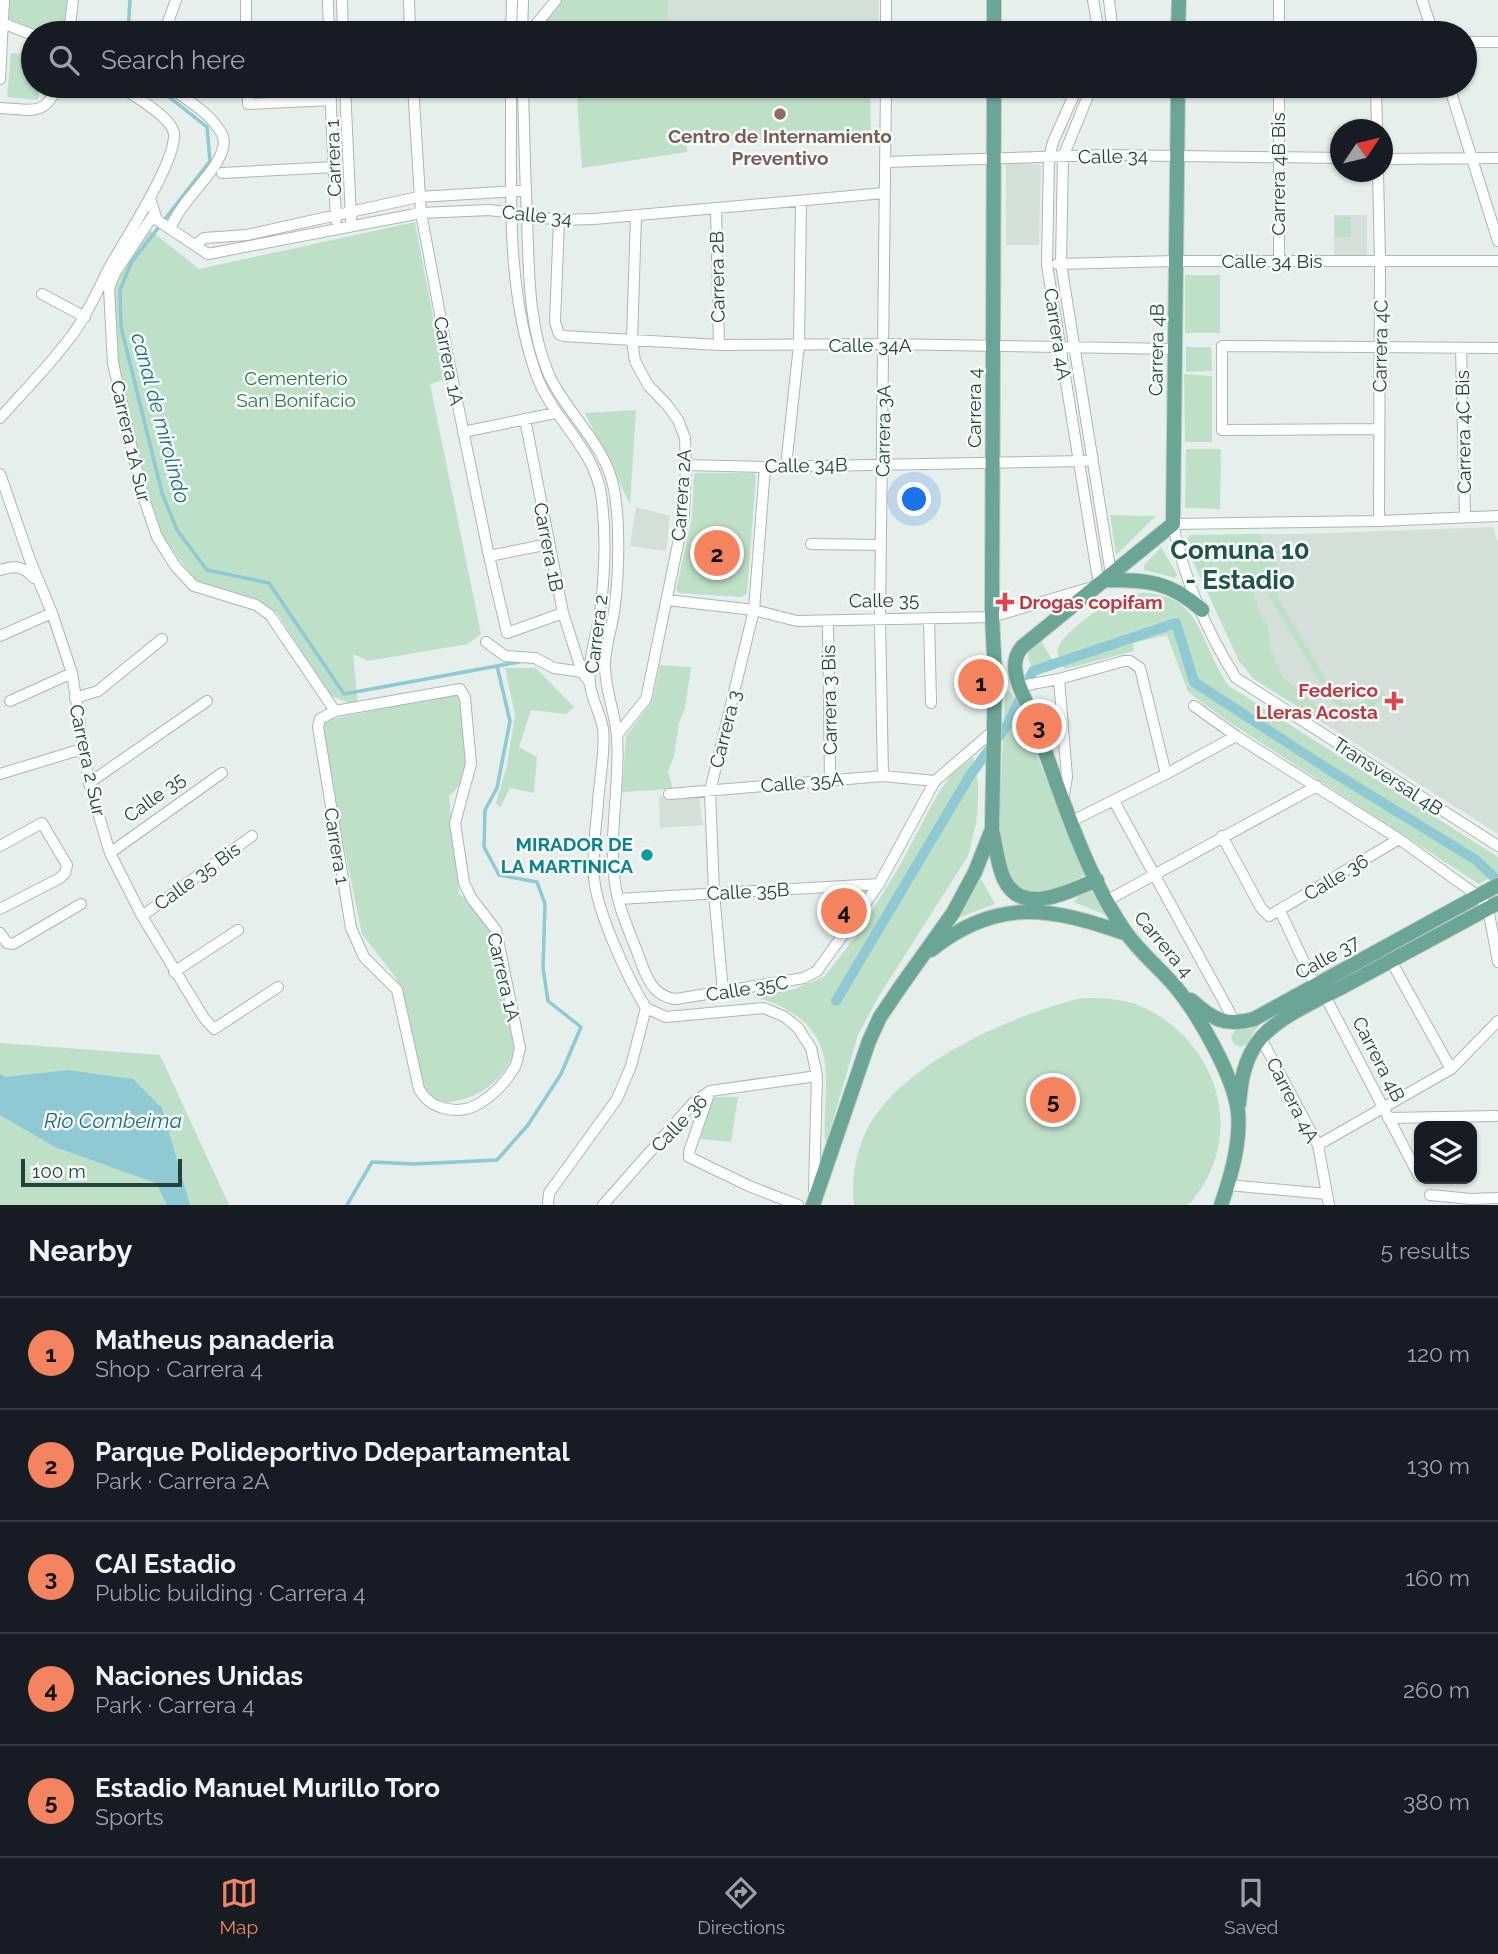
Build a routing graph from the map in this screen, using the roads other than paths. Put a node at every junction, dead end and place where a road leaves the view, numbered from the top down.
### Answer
1 (4, 0) edge
2 (73, 0) edge
3 (176, 0) edge
4 (246, 0) edge
5 (328, 0) edge
6 (342, 0) edge
7 (409, 0) edge
8 (512, 0) edge
9 (523, 0) edge
10 (556, 0) edge
11 (886, 0) edge
12 (994, 0) edge
13 (1093, 0) edge
14 (1109, 0) edge
15 (1179, 0) edge
16 (1279, 0) edge
17 (1422, 0) edge
18 (70, 21) edge
19 (168, 21) edge
20 (247, 21) edge
21 (329, 21) edge
22 (343, 21) edge
23 (410, 21) edge
24 (511, 21) edge
25 (522, 21) edge
26 (539, 21) edge
27 (886, 21) edge
28 (994, 21) edge
29 (1097, 21) edge
30 (1112, 21) edge
31 (1178, 21) edge
32 (1279, 21) edge
33 (1429, 21) edge
34 (2, 22) edge
35 (21, 29) edge
36 (1477, 42) edge
37 (1498, 42) edge
38 (0, 79) edge
39 (52, 98) edge
40 (136, 98) edge
41 (183, 98) edge
42 (248, 98) edge
43 (345, 98) edge
44 (414, 98) edge
45 (511, 98) edge
46 (523, 98) edge
47 (886, 98) edge
48 (994, 98) edge
49 (1073, 98) edge
50 (1087, 98) edge
51 (1178, 98) edge
52 (1279, 98) edge
53 (1376, 98) edge
54 (1453, 98) edge
55 (331, 100) joint
56 (0, 108) edge
57 (1377, 119) edge
58 (1177, 156) junction
59 (1062, 157) junction
60 (994, 158) junction
61 (1049, 158) junction
62 (1277, 158) junction
63 (1330, 158) edge
64 (1498, 158) edge
65 (1393, 159) edge
66 (1472, 159) junction
67 (886, 162) junction
68 (335, 167) junction
69 (222, 173) dead end
70 (1378, 182) edge
71 (512, 191) junction
72 (525, 191) junction
73 (884, 193) junction
74 (418, 197) junction
75 (150, 198) junction
76 (801, 201) junction
77 (716, 209) junction
78 (512, 212) junction
79 (350, 213) junction
80 (421, 214) junction
81 (527, 215) junction
82 (335, 216) junction
83 (636, 216) junction
84 (559, 220) junction
85 (162, 223) junction
86 (351, 227) junction
87 (336, 230) junction
88 (1498, 241) edge
89 (195, 245) junction
90 (1176, 261) junction
91 (1380, 261) junction
92 (1498, 261) edge
93 (1279, 262) junction
94 (1061, 264) junction
95 (1047, 265) junction
96 (42, 295) dead end
97 (85, 317) junction
98 (632, 340) junction
99 (884, 344) junction
100 (719, 345) junction
101 (799, 345) junction
102 (993, 346) junction
103 (1060, 347) junction
104 (1075, 347) junction
105 (1380, 347) junction
106 (1461, 348) junction
107 (1498, 348) edge
108 (1175, 349) junction
109 (555, 413) junction
110 (0, 418) edge
111 (525, 419) junction
112 (1379, 429) junction
113 (463, 432) junction
114 (1094, 460) junction
115 (1079, 461) junction
116 (882, 463) junction
117 (993, 463) junction
118 (686, 465) junction
119 (786, 466) junction
120 (765, 467) junction
121 (0, 474) edge
122 (1465, 516) junction
123 (1498, 516) edge
124 (1379, 521) junction
125 (1173, 524) junction
126 (549, 544) junction
127 (811, 544) dead end
128 (881, 545) junction
129 (489, 556) junction
130 (0, 570) edge
131 (1105, 580) junction
132 (40, 583) junction
133 (667, 600) junction
134 (754, 610) junction
135 (1202, 610) junction
136 (52, 613) junction
137 (563, 613) junction
138 (992, 617) junction
139 (929, 618) junction
140 (880, 620) junction
141 (828, 621) junction
142 (0, 636) edge
143 (162, 639) dead end
144 (486, 642) dead end
145 (1016, 671) junction
146 (582, 672) junction
147 (72, 673) junction
148 (995, 674) junction
149 (1059, 679) junction
150 (590, 683) junction
151 (1021, 688) junction
152 (75, 698) junction
153 (10, 701) dead end
154 (207, 701) dead end
155 (931, 703) dead end
156 (1194, 706) dead end
157 (335, 711) junction
158 (617, 735) junction
159 (993, 736) junction
160 (1236, 736) junction
161 (82, 749) junction
162 (222, 773) dead end
163 (0, 774) edge
164 (1166, 774) junction
165 (883, 776) junction
166 (830, 779) junction
167 (935, 781) junction
168 (89, 783) junction
169 (1317, 786) junction
170 (710, 791) junction
171 (669, 794) dead end
172 (1114, 801) junction
173 (1063, 802) junction
174 (1070, 822) junction
175 (992, 829) junction
176 (252, 836) dead end
177 (1222, 836) junction
178 (1399, 839) junction
179 (0, 846) edge
180 (1498, 846) edge
181 (110, 853) junction
182 (1155, 875) junction
183 (1097, 880) junction
184 (879, 884) junction
185 (1487, 891) edge
186 (715, 893) junction
187 (618, 899) junction
188 (1108, 900) junction
189 (81, 904) dead end
190 (1494, 905) edge
191 (0, 909) edge
192 (1277, 913) junction
193 (142, 916) junction
194 (238, 930) dead end
195 (0, 933) edge
196 (1127, 934) junction
197 (1391, 961) junction
198 (1498, 962) edge
199 (916, 965) junction
200 (174, 972) junction
201 (278, 987) dead end
202 (1175, 987) junction
203 (1320, 991) junction
204 (723, 992) junction
205 (676, 999) joint
206 (646, 1009) junction
207 (785, 1017) joint
208 (1498, 1021) edge
209 (1235, 1022) junction
210 (1261, 1038) junction
211 (1451, 1069) junction
212 (817, 1076) junction
213 (419, 1089) joint
214 (710, 1091) junction
215 (1238, 1112) junction
216 (1385, 1114) junction
217 (1496, 1116) dead end
218 (1318, 1145) junction
219 (1414, 1166) edge
220 (1424, 1184) edge
221 (1228, 1185) junction
222 (1430, 1195) junction
223 (1498, 1198) edge
224 (1328, 1199) edge
225 (1475, 1202) edge
226 (610, 1203) edge
227 (814, 1204) edge
228 (548, 1205) edge
229 (798, 1205) edge
230 (1221, 1205) edge
231 (1422, 1205) edge

1 - 34 street
2 - 18 street
3 - 19 street
4 - 20 street
5 - 21 street
6 - 22 street
7 - 23 street
8 - 24 street
9 - 25 street
10 - 26 street
11 - 27 street
12 - 28 main road
13 - 29 street
14 - 30 street
15 - 31 main road
16 - 32 street
17 - 33 street
34 - 35 street
34 - 38 street
36 - 37 street
39 - 56 street
40 - 75 street
41 - 85 street, Carrera 1A Sur
42 - 55 street
43 - 79 street, Carrera 1
44 - 74 street, Carrera 1A
45 - 71 street, Carrera 2
46 - 72 street, Carrera 2
47 - 67 street, Carrera 3A
48 - 60 main road, Carrera 4
49 - 61 street, Carrera 4A
50 - 59 street, Carrera 4A
51 - 58 main road, Carrera 4B
52 - 62 street, Carrera 4B Bis
53 - 57 street
54 - 66 street
55 - 68 street, Carrera 1
58 - 59 street, Calle 34
58 - 62 street, Calle 34
58 - 90 main road, Carrera 4B
59 - 61 street, Calle 34
59 - 94 street, Carrera 4A
60 - 61 street, Calle 34
60 - 67 street, Calle 34
60 - 102 main road, Carrera 4
61 - 95 street, Carrera 4A
62 - 63 street, Calle 34
62 - 93 street, Carrera 4B Bis
64 - 66 street
65 - 66 street
66 - 88 street
67 - 73 street, Carrera 3A
68 - 69 street
68 - 82 street, Carrera 1
70 - 91 street, Carrera 4C
71 - 72 street, Calle 34
71 - 74 street, Calle 34
71 - 78 street, Carrera 2
72 - 81 street, Carrera 2
73 - 76 street, Calle 34
73 - 99 street, Carrera 3A
74 - 79 street, Calle 34
74 - 80 street, Carrera 1A
75 - 85 street
75 - 97 street
76 - 77 street, Calle 34
76 - 101 street
77 - 83 street, Calle 34
77 - 100 street, Carrera 2B
78 - 80 street, Calle 34
78 - 81 street, Calle 34
78 - 109 street, Carrera 2
79 - 82 street, Calle 34
79 - 86 street, Carrera 1
80 - 86 street, Calle 34
80 - 113 street, Carrera 1A
81 - 84 street, Calle 34
81 - 158 street, Carrera 2
82 - 87 street, Carrera 1
82 - 89 street, Calle 34
83 - 84 street, Calle 34
83 - 98 street, Carrera 2A
84 - 98 street, Calle 34A
85 - 89 street, Calle 34
85 - 157 street, Carrera 1A Sur
86 - 87 street, Calle 34
87 - 89 street, Calle 34
90 - 93 street, Calle 34 Bis
90 - 94 street, Calle 34 Bis
90 - 108 main road, Carrera 4B
91 - 92 street, Calle 34 Bis
91 - 93 street, Calle 34 Bis
91 - 105 street, Carrera 4C
94 - 95 street, Calle 34 Bis
94 - 104 street, Carrera 4A
95 - 103 street, Carrera 4A
96 - 97 street
97 - 110 street
98 - 100 street, Calle 34A
98 - 118 street, Carrera 2A
99 - 101 street, Calle 34A
99 - 102 street, Calle 34A
99 - 116 street, Carrera 3A
100 - 101 street, Calle 34A
101 - 119 street
102 - 103 street, Calle 34A
102 - 117 main road, Carrera 4
103 - 104 street, Calle 34A
103 - 115 street, Carrera 4A
104 - 108 street, Calle 34A
104 - 114 street, Carrera 4A
105 - 106 street
105 - 112 street, Carrera 4C
105 - 112 street
106 - 107 street
106 - 122 street, Carrera 4C Bis
108 - 125 main road, Carrera 4B
109 - 111 street
109 - 150 street, Carrera 2
111 - 113 street
111 - 126 street, Carrera 1B
112 - 124 street, Carrera 4C
113 - 129 street, Carrera 1A
114 - 115 street, Calle 34B
114 - 131 street, Carrera 4A
115 - 117 street, Calle 34B
115 - 131 street, Carrera 4A
116 - 117 street, Calle 34B
116 - 119 street, Calle 34B
116 - 128 street, Carrera 3A
117 - 138 main road, Carrera 4
118 - 120 street, Calle 34B
118 - 133 street, Carrera 2A
119 - 120 street, Calle 34B
120 - 134 street, Carrera 3
121 - 132 street, Carrera 2 Sur
122 - 123 street
122 - 124 street
124 - 125 street
125 - 131 main road, Calle 35
125 - 135 street, Carrera 4B
126 - 129 street
126 - 137 street, Carrera 1B
127 - 128 street
128 - 140 street, Carrera 3A
129 - 137 street, Carrera 1A
130 - 132 street
131 - 135 main road
131 - 138 street, Calle 35
131 - 145 main road, Calle 35
132 - 136 street, Carrera 2 Sur
133 - 134 street, Calle 35
133 - 158 street, Carrera 2A
134 - 141 street, Calle 35
134 - 170 street, Carrera 3
135 - 180 street, Transversal 4B
136 - 142 street
136 - 147 street, Carrera 2 Sur
137 - 146 street, Carrera 1B
138 - 139 street, Calle 35
138 - 148 main road, Carrera 4
139 - 140 street, Calle 35
139 - 155 street
140 - 141 street, Calle 35
140 - 165 street, Carrera 3A
141 - 166 street, Carrera 3 Bis
143 - 152 street
144 - 146 street
145 - 148 main road
145 - 151 main road, Carrera 4
146 - 150 street
147 - 152 street, Carrera 2 Sur
147 - 153 street
148 - 159 main road, Carrera 4
149 - 151 street
149 - 164 street
149 - 173 street
150 - 206 street, Carrera 2
151 - 173 main road, Carrera 4
152 - 161 street, Carrera 2 Sur
154 - 168 street
156 - 160 street
157 - 213 street, Carrera 1
157 - 213 street, Carrera 1A
158 - 187 street, Carrera 2
159 - 167 street
159 - 175 main road, Carrera 4
160 - 164 street
160 - 169 street
161 - 163 street
161 - 168 street, Carrera 2 Sur
162 - 181 street, Calle 35
164 - 172 street
165 - 166 street, Calle 35A
165 - 167 street, Calle 35A
166 - 170 street, Calle 35A
167 - 184 street
168 - 181 street, Carrera 2 Sur
169 - 177 street
169 - 178 street
170 - 171 street, Calle 35A
170 - 186 street, Carrera 3
172 - 174 street
172 - 182 street
173 - 174 main road, Carrera 4
174 - 183 main road, Carrera 4
175 - 183 main road
175 - 199 main road, Carrera 4
176 - 193 street, Calle 35 Bis
177 - 182 street
177 - 192 street, Carrera 4B
178 - 185 street
178 - 192 street, Calle 36
179 - 191 street
181 - 193 street, Carrera 2 Sur
182 - 188 street
182 - 209 street
183 - 188 main road, Carrera 4
184 - 186 street, Calle 35B
184 - 204 street, Calle 35C
185 - 190 street
185 - 203 main road, Calle 37
186 - 187 street, Calle 35B
186 - 204 street, Carrera 3
187 - 205 street, Carrera 2
188 - 196 main road, Carrera 4
189 - 195 street
190 - 197 main road, Calle 37
190 - 198 street
192 - 203 street, Carrera 4B
193 - 200 street, Carrera 2 Sur
194 - 200 street
196 - 199 main road
196 - 202 main road, Carrera 4
197 - 203 main road, Calle 37
197 - 211 street
199 - 227 main road, Carrera 4
200 - 201 street, Carrera 2 Sur
202 - 209 main road
202 - 215 main road, Carrera 4
203 - 209 main road, Calle 37
203 - 210 main road, Calle 37
203 - 216 street, Carrera 4B
204 - 205 street, Calle 35C
206 - 207 street, Calle 35C
206 - 228 street
207 - 212 street, Carrera 4
208 - 211 street
210 - 215 main road, Calle 37
210 - 218 street, Carrera 4A
211 - 216 street
212 - 214 street, Calle 36
212 - 227 street, Carrera 4
214 - 226 street, Calle 36
214 - 229 street
215 - 221 main road, Carrera 4
216 - 217 street
216 - 218 street
216 - 219 street, Carrera 4B
218 - 224 street, Carrera 4A
220 - 222 street, Carrera 4B
221 - 224 street
221 - 230 main road, Carrera 4
222 - 225 street
222 - 231 street
223 - 225 street

